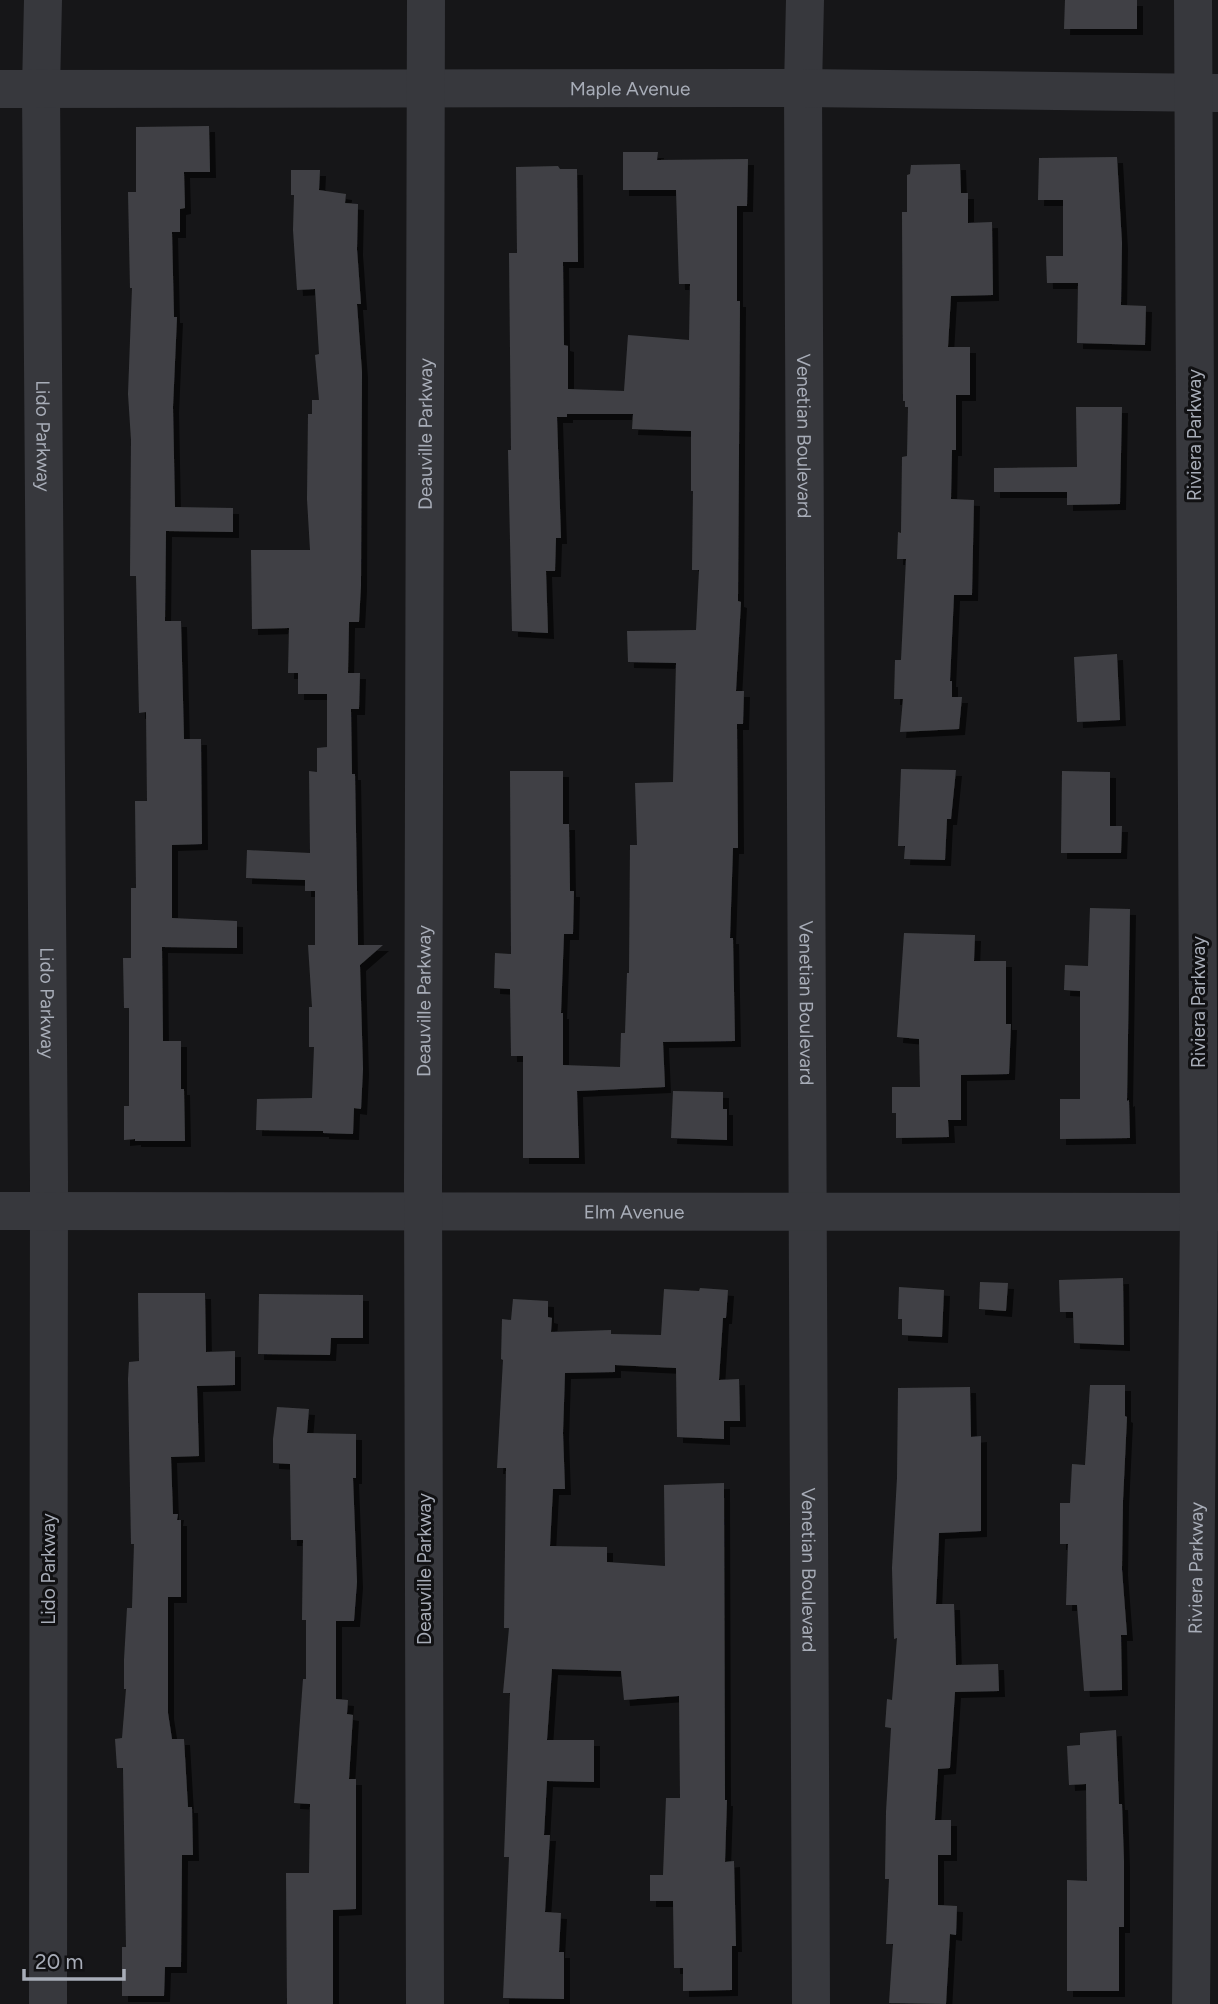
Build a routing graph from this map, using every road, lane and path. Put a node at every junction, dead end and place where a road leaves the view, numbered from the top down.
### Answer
1 (43, 0) edge
2 (426, 0) edge
3 (805, 0) edge
4 (1193, 0) edge
5 (803, 88) junction
6 (0, 89) edge
7 (41, 89) junction
8 (425, 90) junction
9 (1205, 93) edge
10 (0, 1212) edge
11 (49, 1212) junction
12 (423, 1212) junction
13 (808, 1212) junction
14 (1209, 1212) edge
15 (48, 2004) edge
16 (425, 2004) edge
17 (811, 2004) edge
18 (1191, 2004) edge

1 - 7 street, Lido Parkway
2 - 8 street, Deauville Parkway
3 - 5 street, Venetian Boulevard
4 - 9 street, Riviera Parkway
5 - 8 street, Maple Avenue
5 - 9 street, Maple Avenue
5 - 13 street, Venetian Boulevard
6 - 7 street, Maple Avenue
7 - 8 street, Maple Avenue
7 - 11 street, Lido Parkway
8 - 12 street, Deauville Parkway
9 - 14 street, Riviera Parkway
10 - 11 street, Elm Avenue
11 - 12 street, Elm Avenue
11 - 15 street, Lido Parkway
12 - 13 street, Elm Avenue
12 - 16 street, Deauville Parkway
13 - 14 street, Elm Avenue
13 - 17 street, Venetian Boulevard
14 - 18 street, Riviera Parkway

